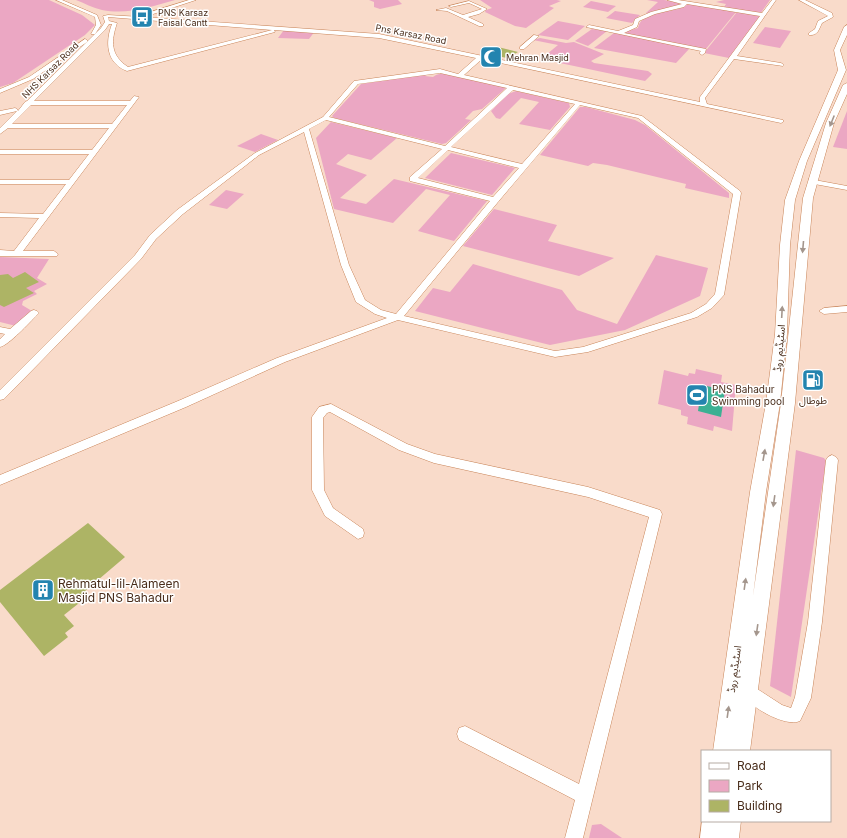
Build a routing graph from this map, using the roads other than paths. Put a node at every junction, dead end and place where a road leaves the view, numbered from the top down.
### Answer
1 (58, 0) edge
2 (67, 0) edge
3 (194, 0) edge
4 (669, 0) edge
5 (709, 0) edge
6 (774, 0) edge
7 (801, 0) edge
8 (686, 3) junction
9 (451, 6) dead end
10 (705, 6) junction
11 (438, 10) dead end
12 (763, 15) junction
13 (462, 16) junction
14 (102, 17) junction
15 (136, 18) junction
16 (481, 25) dead end
17 (589, 27) dead end
18 (847, 27) edge
19 (281, 28) junction
20 (619, 33) junction
21 (811, 34) dead end
22 (536, 36) dead end
23 (89, 38) junction
24 (844, 40) edge
25 (522, 48) dead end
26 (702, 53) dead end
27 (481, 57) junction
28 (734, 57) junction
29 (71, 59) junction
30 (781, 65) dead end
31 (461, 74) junction
32 (847, 85) edge
33 (512, 87) junction
34 (0, 92) edge
35 (22, 103) junction
36 (30, 103) junction
37 (578, 103) junction
38 (705, 106) junction
39 (15, 110) junction
40 (0, 113) edge
41 (325, 118) junction
42 (781, 121) dead end
43 (114, 126) junction
44 (2, 128) edge
45 (306, 129) junction
46 (447, 148) junction
47 (0, 152) edge
48 (94, 152) junction
49 (524, 167) junction
50 (812, 181) junction
51 (0, 182) edge
52 (72, 182) junction
53 (847, 188) edge
54 (495, 200) junction
55 (0, 215) edge
56 (46, 216) junction
57 (0, 253) edge
58 (17, 254) junction
59 (54, 254) dead end
60 (844, 308) edge
61 (824, 311) dead end
62 (34, 313) dead end
63 (398, 317) junction
64 (0, 330) edge
65 (13, 333) junction
66 (0, 344) edge
67 (0, 396) edge
68 (832, 460) dead end
69 (0, 480) edge
70 (358, 533) dead end
71 (748, 691) junction
72 (465, 734) dead end
73 (723, 750) edge
74 (740, 750) edge
75 (584, 796) junction
76 (713, 822) edge
77 (730, 822) edge
78 (574, 838) edge
79 (711, 838) edge
80 (728, 838) edge

1 - 14 street
2 - 14 street
3 - 15 street
4 - 8 street
5 - 10 street
6 - 12 street
7 - 21 street
8 - 10 street
8 - 20 street
9 - 13 street
10 - 12 street
11 - 13 street
12 - 28 street
13 - 16 street
14 - 15 street, Pns Karsaz Road
14 - 19 street
14 - 23 street, NHS Karsaz Road
14 - 29 street, NHS Karsaz Road
15 - 19 street, Pns Karsaz Road
17 - 20 street
18 - 24 main road, اسٹیڈیم روڈ
19 - 27 street, Pns Karsaz Road
20 - 26 street
22 - 25 street
23 - 29 street, NHS Karsaz Road
23 - 34 street
73 -> 24 main road, اسٹیڈیم روڈ
27 - 31 street
27 - 38 street, Pns Karsaz Road
28 - 30 street
28 - 38 street
29 - 35 street, NHS Karsaz Road
29 - 36 street, NHS Karsaz Road
31 - 33 street
31 - 41 street
32 -> 50 main road, اسٹیڈیم روڈ
33 - 37 street
33 - 46 street
35 - 36 street
35 - 39 street, NHS Karsaz Road
36 - 43 street
36 - 44 street, NHS Karsaz Road
37 - 49 street
37 - 63 street
38 - 42 street, Pns Karsaz Road
39 - 40 street
39 - 44 street, NHS Karsaz Road
41 - 45 street
41 - 46 street
43 - 44 street
43 - 48 street
45 - 63 street
45 - 67 street
46 - 49 street
46 - 54 street
47 - 48 street
48 - 52 street
49 - 54 street
50 - 53 street
50 -> 71 main road, اسٹیڈیم روڈ
51 - 52 street
52 - 56 street
54 - 63 street
55 - 56 street
56 - 58 street
57 - 58 street
58 - 59 street
60 - 61 street
62 - 65 street
63 - 69 street
64 - 65 street
65 - 66 street
68 - 71 street
70 - 75 street
71 - 74 main road, اسٹیڈیم روڈ
72 - 75 street
75 - 78 street
76 - 79 main road
77 - 80 main road

